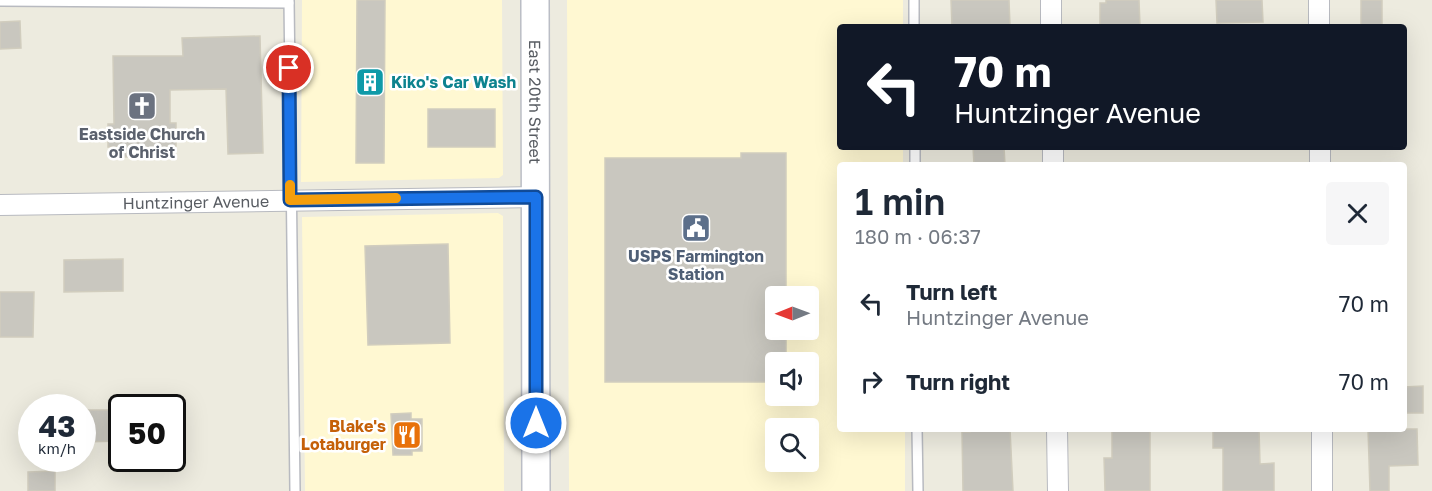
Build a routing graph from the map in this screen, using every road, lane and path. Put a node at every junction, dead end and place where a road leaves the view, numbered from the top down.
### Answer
1 (536, 0) edge
2 (914, 0) edge
3 (1051, 0) edge
4 (1318, 0) edge
5 (0, 1) edge
6 (289, 1) edge
7 (914, 24) edge
8 (1051, 24) edge
9 (1319, 24) edge
10 (536, 197) junction
11 (290, 200) junction
12 (0, 205) edge
13 (917, 432) edge
14 (1057, 432) edge
15 (1322, 432) edge
16 (295, 491) edge
17 (536, 491) edge
18 (918, 491) edge
19 (1058, 491) edge
20 (1322, 491) edge

1 - 10 main road, East 20th Street
2 - 7 lane
3 - 8 street
4 - 9 street
5 - 6 lane
6 - 11 lane
10 - 11 street, Huntzinger Avenue
10 - 17 main road, East 20th Street
11 - 12 street, Huntzinger Avenue
11 - 16 lane
13 - 18 lane
14 - 19 street
15 - 20 street

